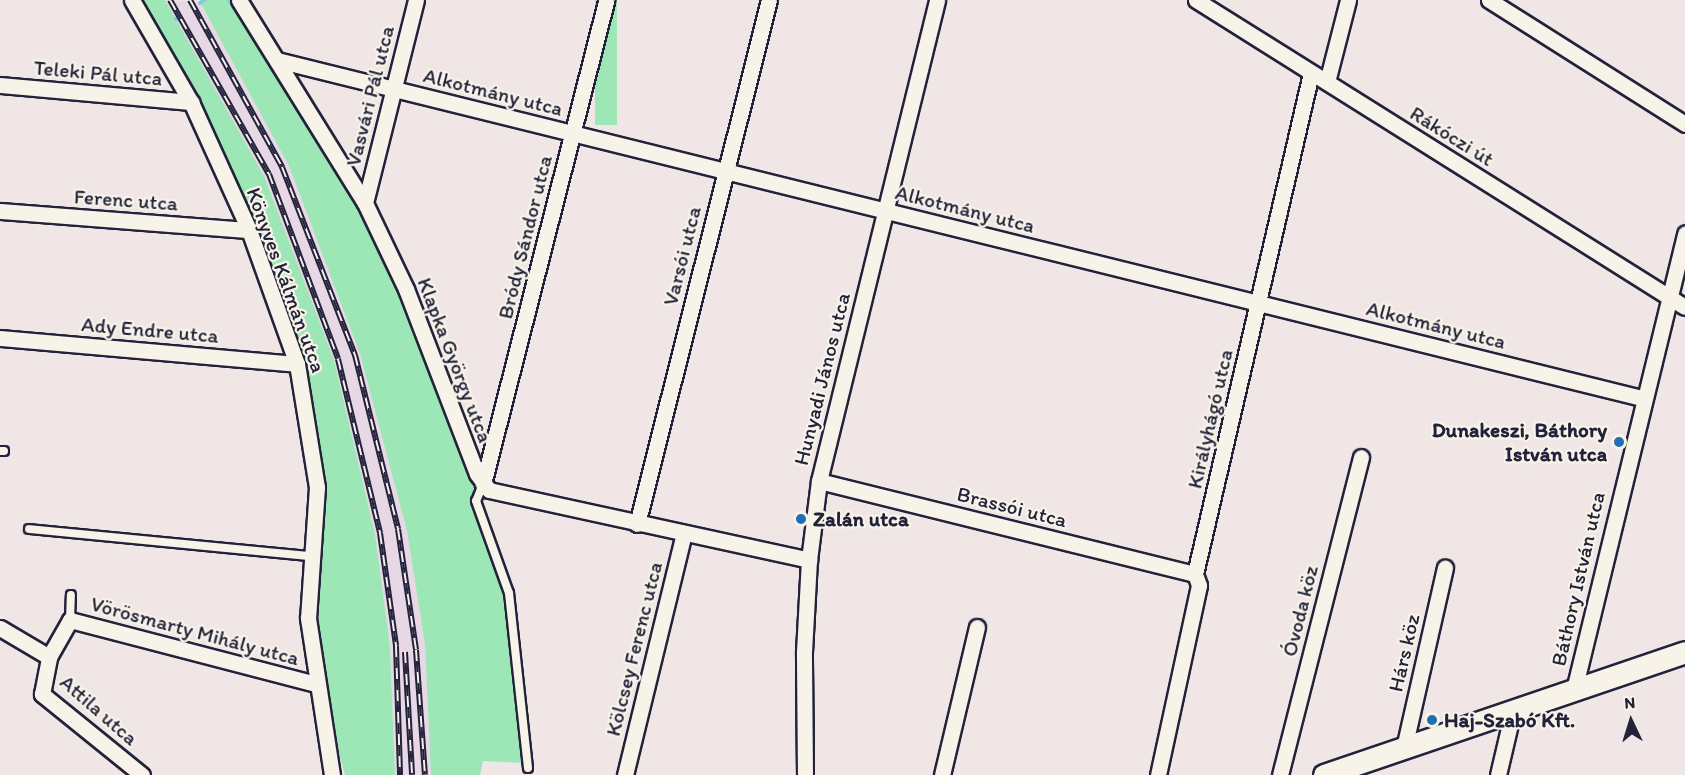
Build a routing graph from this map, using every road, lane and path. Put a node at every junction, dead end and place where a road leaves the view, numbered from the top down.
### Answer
1 (132, 0) edge
2 (239, 0) edge
3 (416, 0) edge
4 (606, 0) edge
5 (769, 0) edge
6 (937, 0) edge
7 (1196, 0) edge
8 (1348, 0) edge
9 (1489, 0) edge
10 (277, 60) junction
11 (1311, 73) junction
12 (1327, 82) junction
13 (0, 85) edge
14 (394, 89) junction
15 (191, 102) junction
16 (1685, 124) edge
17 (573, 133) junction
18 (724, 171) junction
19 (365, 203) junction
20 (885, 210) junction
21 (0, 211) edge
22 (249, 230) junction
23 (1685, 233) edge
24 (1667, 296) junction
25 (1259, 303) junction
26 (1685, 307) edge
27 (0, 338) edge
28 (297, 364) junction
29 (1642, 398) junction
30 (1361, 457) dead end
31 (819, 481) junction
32 (483, 484) junction
33 (637, 524) junction
34 (29, 529) dead end
35 (684, 533) junction
36 (310, 556) junction
37 (809, 560) junction
38 (1445, 568) dead end
39 (1195, 574) junction
40 (71, 595) dead end
41 (70, 620) junction
42 (977, 627) dead end
43 (0, 628) edge
44 (1685, 652) edge
45 (49, 657) junction
46 (316, 684) junction
47 (1574, 690) junction
48 (1513, 711) junction
49 (1404, 748) junction
50 (528, 768) dead end
51 (142, 775) edge
52 (332, 775) edge
53 (625, 775) edge
54 (805, 775) edge
55 (942, 775) edge
56 (1158, 775) edge
57 (1280, 775) edge
58 (1324, 775) edge
59 (1498, 775) edge

1 - 15 street, Könyves Kálmán utca
2 - 10 street, Klapka György utca
3 - 14 street, Vasvári Pál utca
4 - 17 street, Bródy Sándor utca
5 - 18 street, Varsói utca
6 - 20 street, Hunyadi János utca
7 - 11 street, Rákóczi út
8 - 12 street
9 - 16 street
10 - 14 street, Alkotmány utca
10 - 19 street, Klapka György utca
11 - 12 street, Rákóczi út
11 - 25 street, Királyhágó utca
12 - 24 street, Rákóczi út
13 - 15 street, Teleki Pál utca
14 - 17 street, Alkotmány utca
14 - 19 street, Vasvári Pál utca
15 - 22 street, Könyves Kálmán utca
17 - 18 street, Alkotmány utca
17 - 32 street, Bródy Sándor utca
18 - 20 street, Alkotmány utca
18 - 33 street, Varsói utca
19 - 32 street, Klapka György utca
20 - 25 street, Alkotmány utca
20 - 31 street, Hunyadi János utca
21 - 22 street, Ferenc utca
22 - 28 street, Könyves Kálmán utca
23 - 24 street, Báthory István utca
24 - 26 street, Rákóczi út
24 - 29 street, Báthory István utca
25 - 29 street, Alkotmány utca
25 - 39 street, Királyhágó utca
27 - 28 street, Ady Endre utca
28 - 36 street, Könyves Kálmán utca
29 - 47 street, Báthory István utca
30 - 57 street, Óvoda köz
31 - 37 street, Hunyadi János utca
31 - 39 street, Brassói utca
32 - 33 street
32 - 50 lane, Klapka György utca
33 - 35 street
34 - 36 lane
35 - 37 street
35 - 53 street, Kölcsey Ferenc utca
36 - 46 street, Könyves Kálmán utca
37 - 54 street, Hunyadi János utca
38 - 49 street, Hárs köz
39 - 56 street, Királyhágó utca
40 - 41 lane
41 - 45 street, Vörösmarty Mihály utca
41 - 46 street, Vörösmarty Mihály utca
42 - 55 street
43 - 45 street, Attila utca
44 - 47 street
45 - 51 street, Attila utca
46 - 52 street, Könyves Kálmán utca
47 - 48 street
48 - 49 street
48 - 59 street
49 - 58 street

